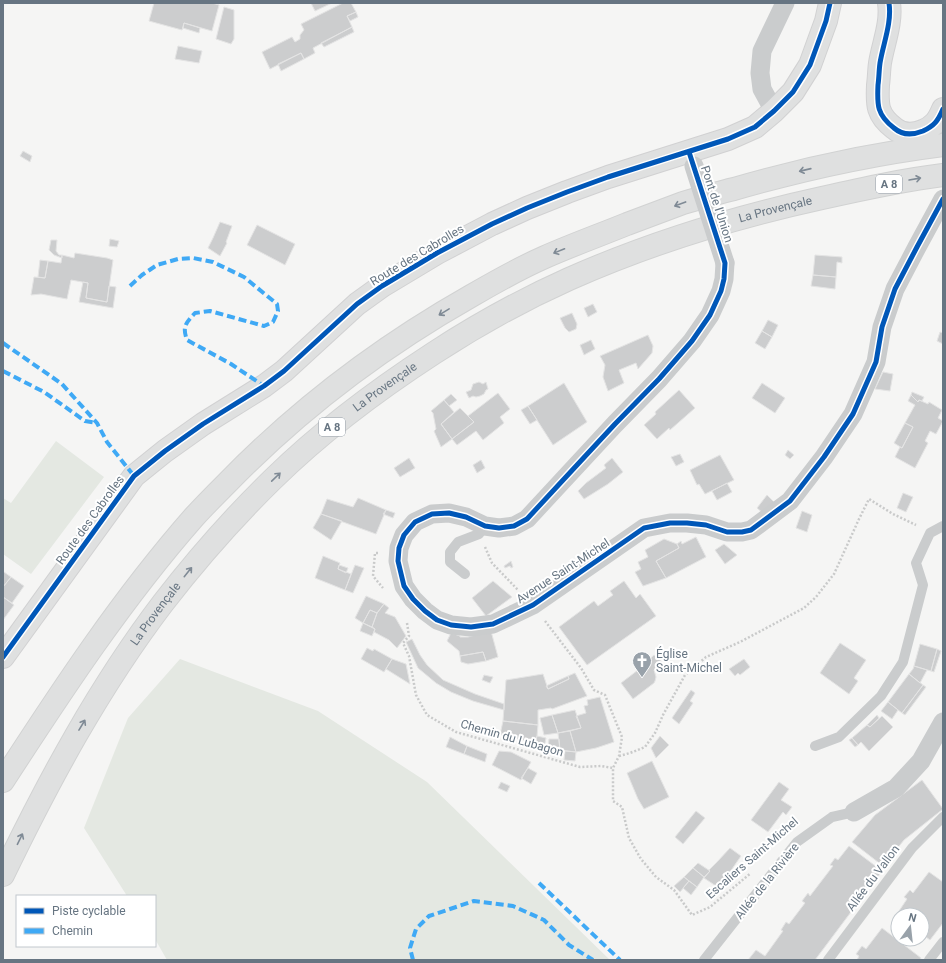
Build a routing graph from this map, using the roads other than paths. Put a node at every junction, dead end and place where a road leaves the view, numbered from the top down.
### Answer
1 (785, 3) edge
2 (830, 3) edge
3 (889, 3) edge
4 (943, 109) edge
5 (774, 111) junction
6 (943, 145) edge
7 (692, 159) junction
8 (943, 175) edge
9 (943, 199) edge
10 (725, 262) joint
11 (943, 526) edge
12 (482, 530) junction
13 (465, 574) dead end
14 (3, 657) edge
15 (943, 722) edge
16 (815, 746) dead end
17 (3, 781) edge
18 (854, 812) joint
19 (943, 816) edge
20 (3, 874) edge
21 (943, 942) edge
22 (704, 960) edge
23 (828, 960) edge
24 (929, 960) edge

1 - 5 street
2 - 5 main road, Route des Cabrolles
3 - 4 main road
5 - 7 main road, Route des Cabrolles
6 -> 17 main road, A 8
7 - 10 street, Pont de l'Union, bridge
7 - 14 main road, Route des Cabrolles
20 -> 8 main road, La Provençale / A 8
9 - 12 street, Avenue Saint-Michel
10 - 12 street, Avenue Saint-Michel
11 - 16 lane
12 - 13 lane
15 - 18 street, Allée de la Rivière
18 - 22 lane, Allée de la Rivière
19 - 23 lane, Allée du Vallon
21 - 24 lane

